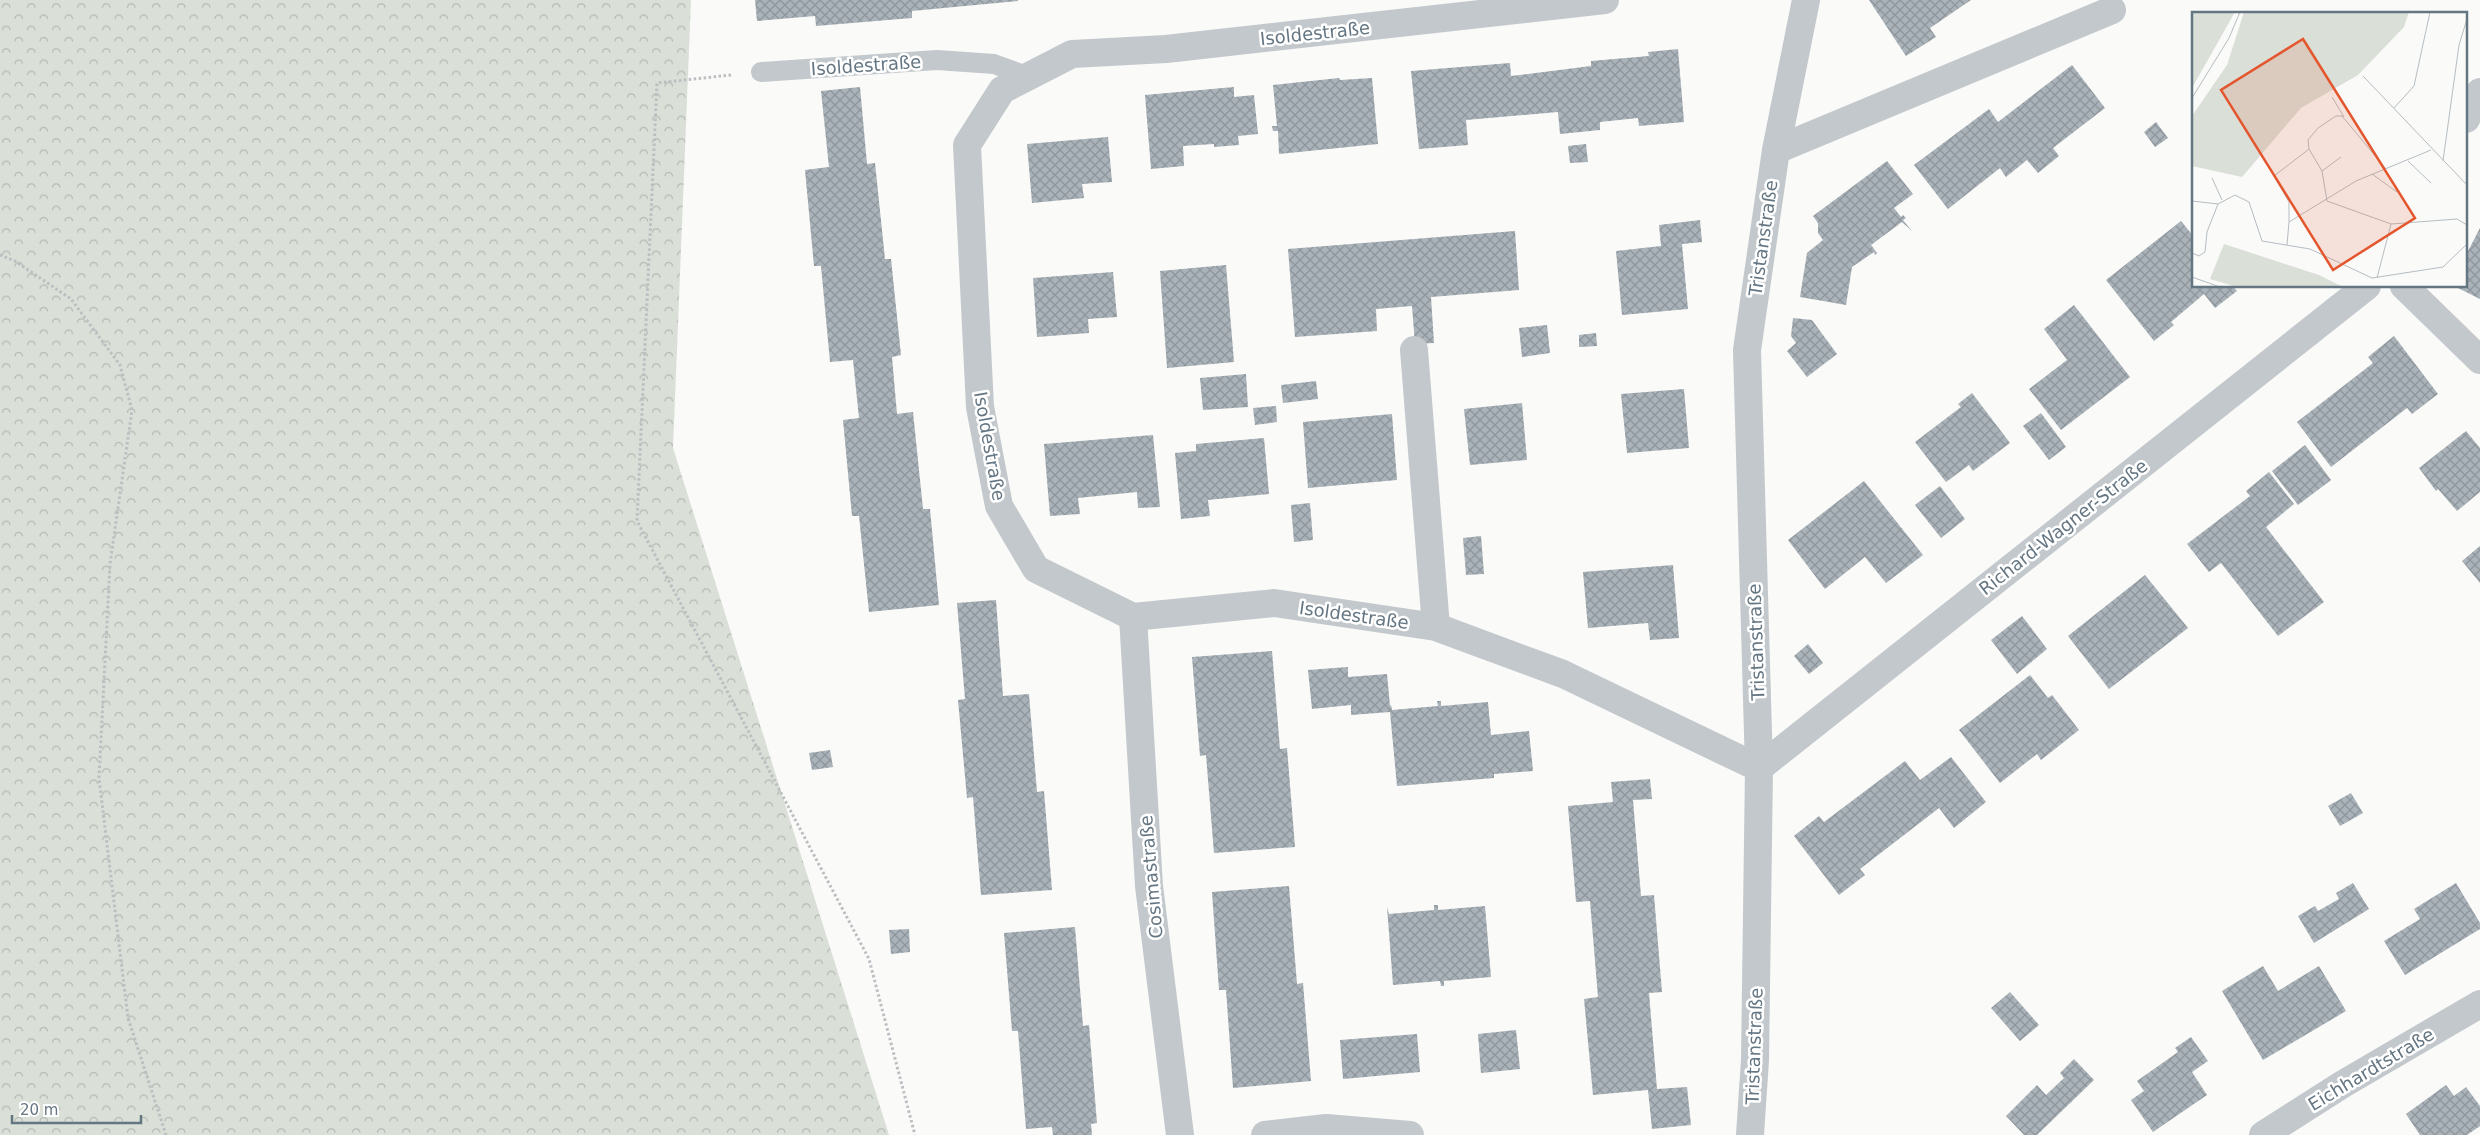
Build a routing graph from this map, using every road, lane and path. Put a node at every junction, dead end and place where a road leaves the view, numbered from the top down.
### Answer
1 (1605, 0) edge
2 (1806, 0) edge
3 (2112, 10) dead end
4 (761, 72) joint
5 (1029, 77) junction
6 (2480, 92) edge
7 (2468, 114) edge
8 (1776, 150) junction
9 (0, 255) edge
10 (2364, 288) edge
11 (2406, 288) edge
12 (1414, 350) dead end
13 (2480, 360) edge
14 (1133, 617) junction
15 (1436, 627) junction
16 (1759, 768) junction
17 (2480, 1004) edge
18 (166, 1135) edge
19 (915, 1135) edge
20 (1180, 1135) edge
21 (1265, 1135) edge
22 (1410, 1135) edge
23 (1750, 1135) edge
24 (2263, 1135) edge

1 - 5 street, Isoldestraße
2 - 8 street, Tristanstraße
3 - 8 street
4 - 5 lane, Isoldestraße
4 - 19 path
5 - 14 street, Isoldestraße
6 - 7 street
8 - 16 street, Tristanstraße
9 - 18 path
10 - 16 street, Richard-Wagner-Straße
11 - 13 street
12 - 15 street, Isoldestraße
14 - 15 street, Isoldestraße
14 - 20 street, Cosimastraße
15 - 16 street, Isoldestraße
16 - 23 street, Tristanstraße
17 - 24 street, Eichhardtstraße
21 - 22 street

